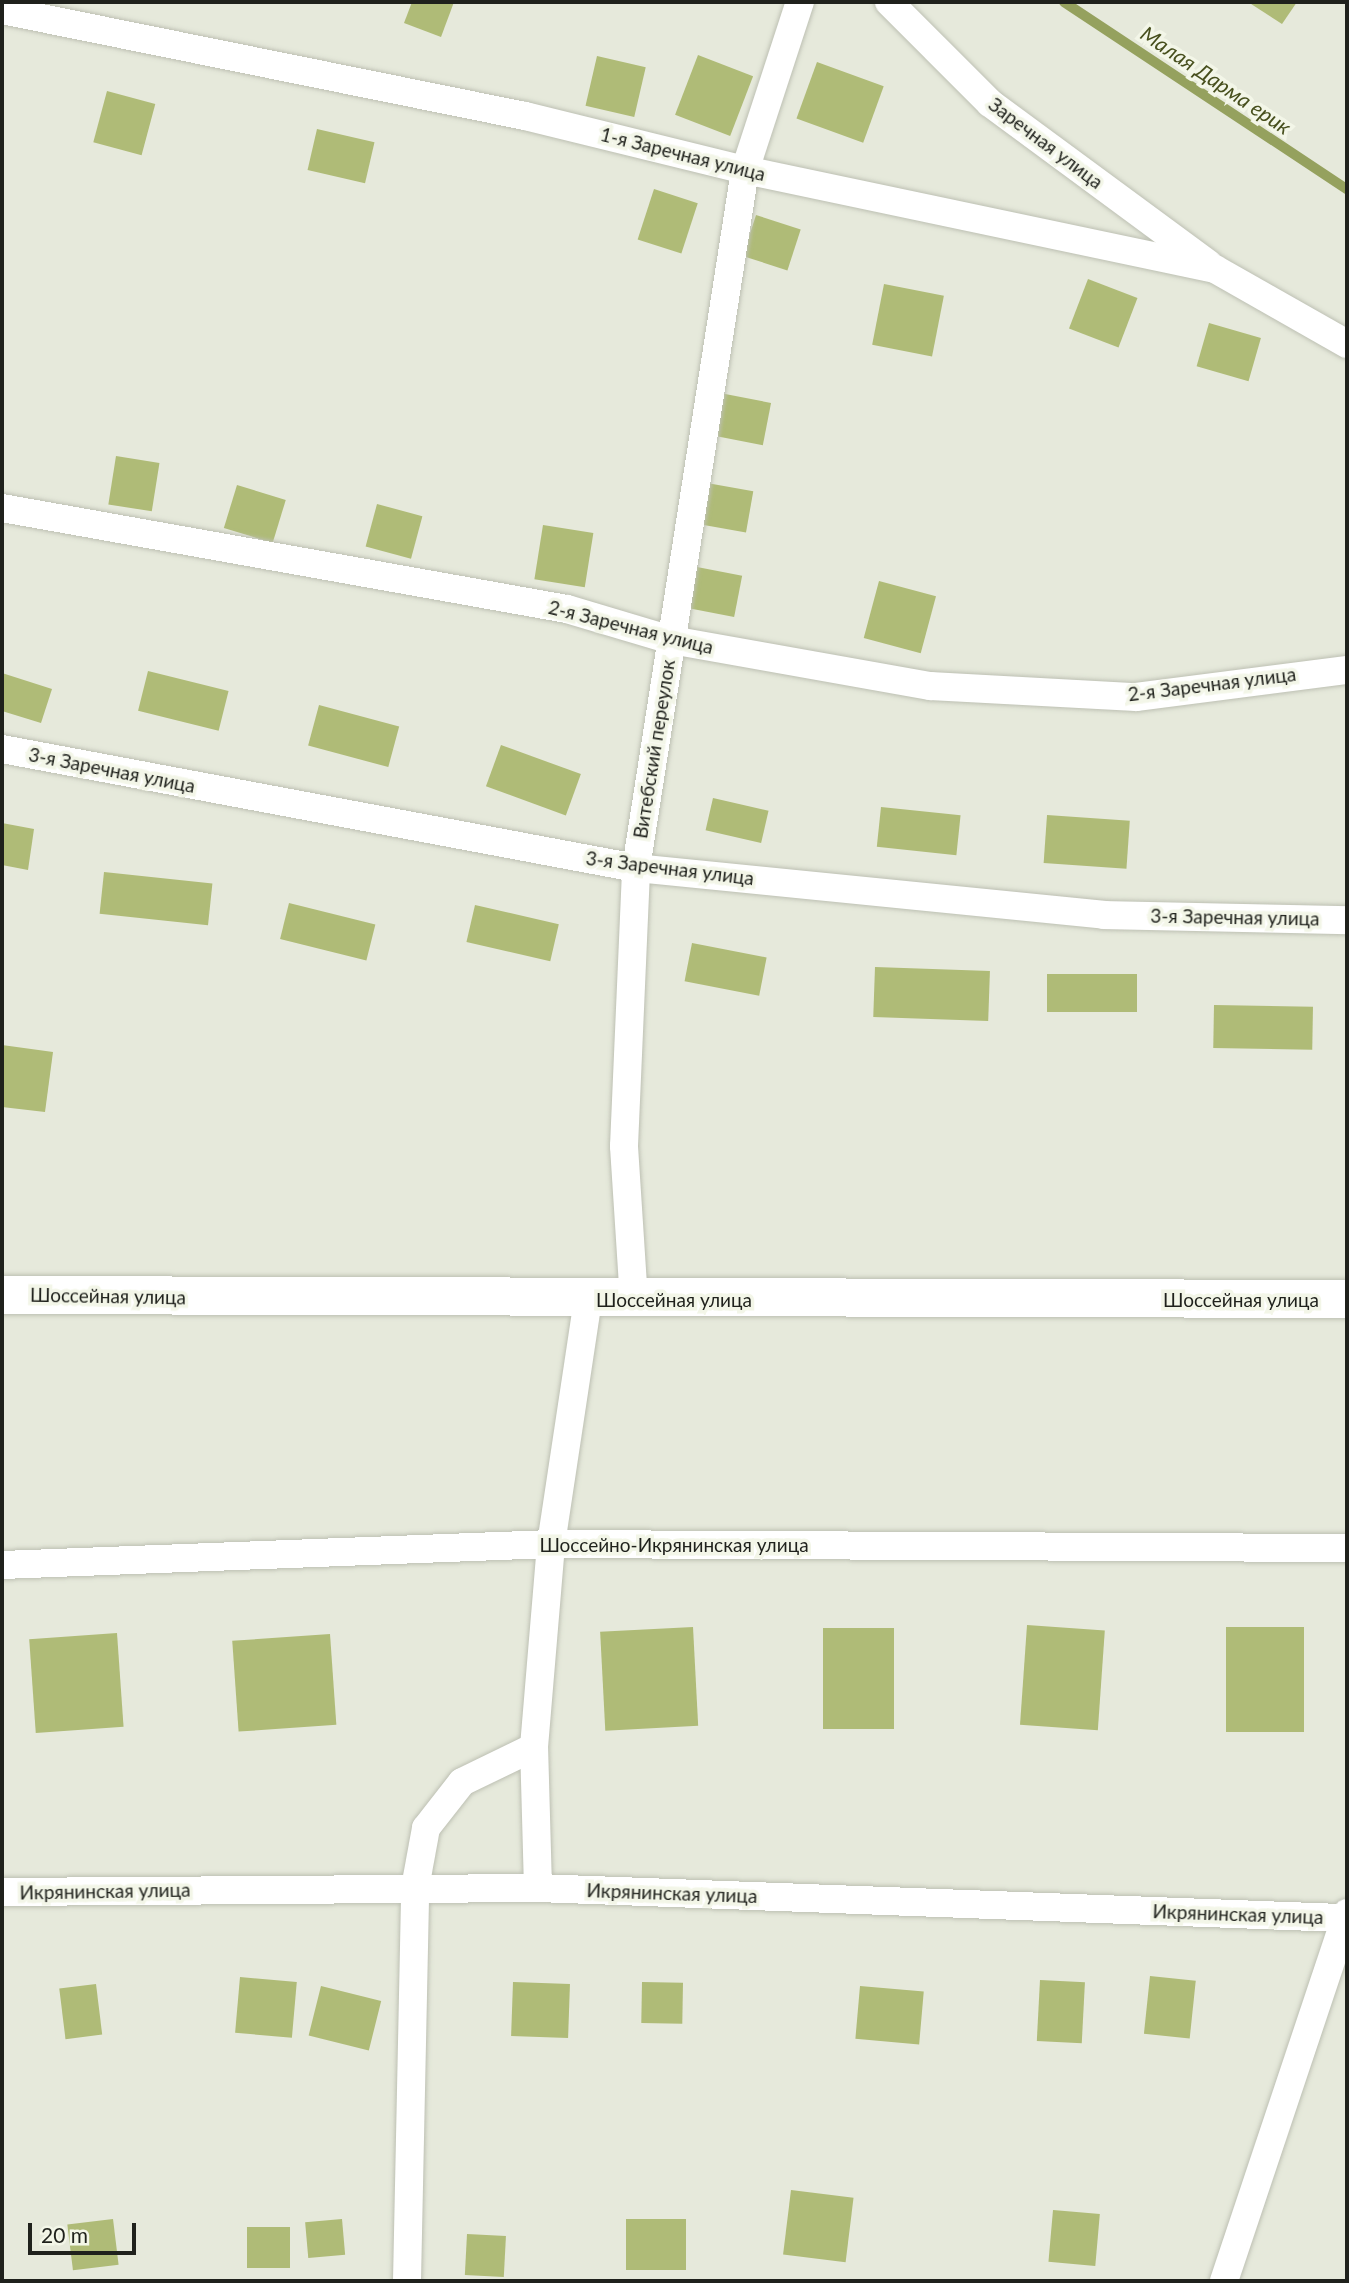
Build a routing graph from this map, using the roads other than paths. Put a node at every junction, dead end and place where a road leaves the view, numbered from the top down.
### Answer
1 (800, 2) edge
2 (889, 2) edge
3 (2, 10) edge
4 (746, 170) junction
5 (1215, 269) junction
6 (1347, 344) edge
7 (2, 508) edge
8 (671, 640) junction
9 (1347, 670) edge
10 (2, 749) edge
11 (636, 868) junction
12 (1347, 920) edge
13 (2, 1295) edge
14 (1347, 1298) edge
15 (588, 1300) junction
16 (634, 1301) junction
17 (551, 1544) junction
18 (1347, 1548) edge
19 (2, 1565) edge
20 (534, 1747) junction
21 (415, 1888) junction
22 (538, 1888) junction
23 (2, 1892) edge
24 (1344, 1915) edge
25 (407, 2281) edge
26 (1224, 2281) edge

1 - 4 street, Витебский переулок
2 - 5 street, Заречная улица
3 - 4 street, 1-я Заречная улица
4 - 5 street, 1-я Заречная улица
4 - 8 street, Витебский переулок
5 - 6 street, 1-я Заречная улица
7 - 8 street, 2-я Заречная улица
8 - 9 street, 2-я Заречная улица
8 - 11 street, Витебский переулок
10 - 11 street, 3-я Заречная улица
11 - 12 street, 3-я Заречная улица
11 - 16 street, Витебский переулок
13 - 15 main road, Шоссейная улица
14 - 16 main road, Шоссейная улица
15 - 16 main road, Шоссейная улица
15 - 17 street
17 - 18 street, Шоссейно-Икрянинская улица
17 - 19 street, Шоссейно-Икрянинская улица
17 - 20 street
20 - 21 street
20 - 22 street
21 - 22 street, Икрянинская улица
21 - 23 street, Икрянинская улица
21 - 25 street
22 - 24 street, Икрянинская улица
24 - 26 street

